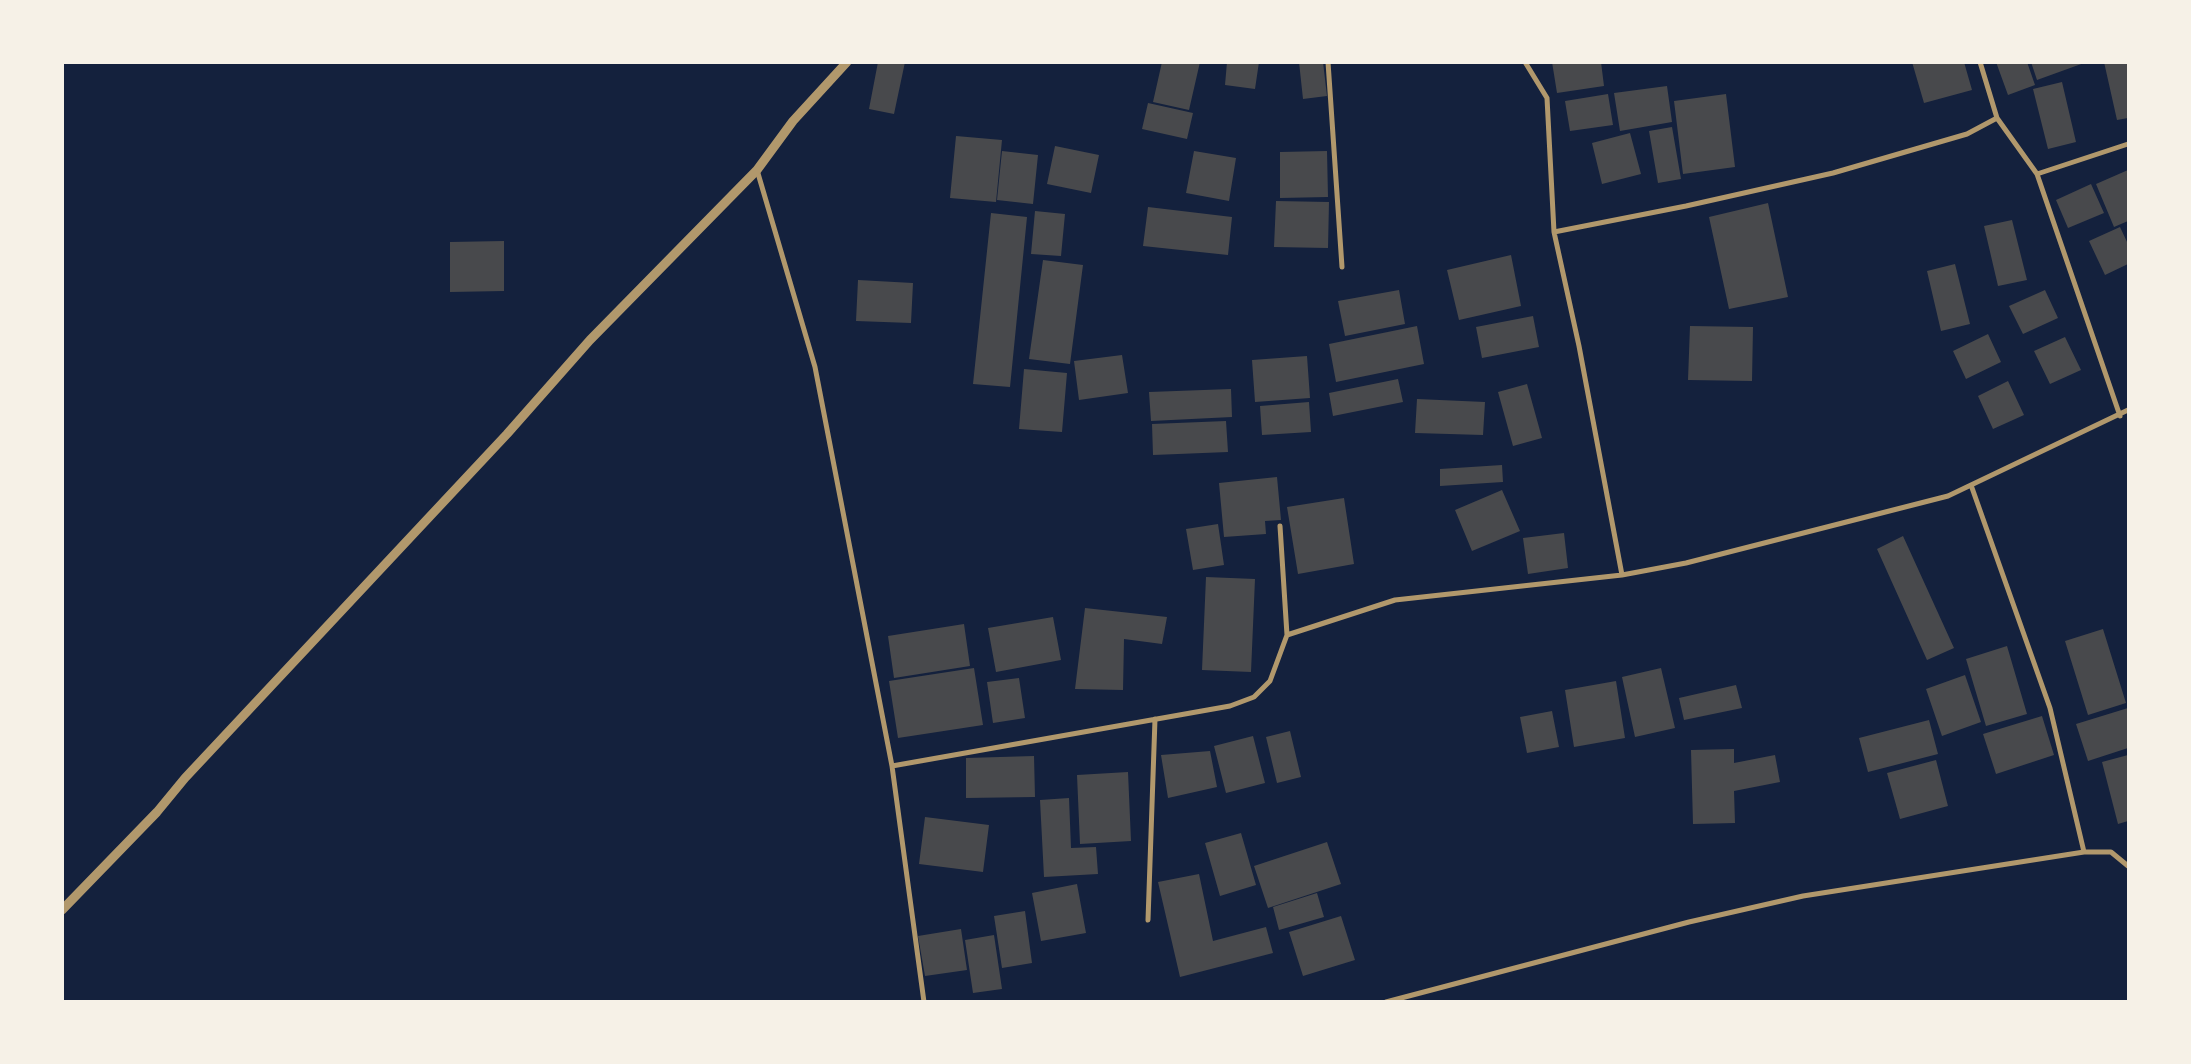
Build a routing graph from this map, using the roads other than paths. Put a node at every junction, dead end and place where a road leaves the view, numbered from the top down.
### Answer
1 (847, 62) edge
2 (1328, 62) edge
3 (1525, 62) edge
4 (1980, 62) edge
5 (1997, 118) junction
6 (2128, 144) edge
7 (757, 170) junction
8 (2037, 174) junction
9 (1554, 232) junction
10 (1342, 267) dead end
11 (2128, 410) edge
12 (2120, 416) junction
13 (1971, 485) junction
14 (1280, 526) dead end
15 (1622, 575) junction
16 (1288, 635) junction
17 (1155, 719) junction
18 (892, 766) junction
19 (2084, 852) junction
20 (2128, 866) edge
21 (62, 910) edge
22 (1148, 920) dead end
23 (924, 1002) edge
24 (1386, 1002) edge

1 - 7 street
2 - 10 street
3 - 9 street
4 - 5 street
5 - 8 street
5 - 9 street
6 - 8 street
7 - 18 street
7 - 21 street
8 - 12 street
9 - 15 street
11 - 12 street
12 - 13 street
13 - 15 street
13 - 19 street
14 - 16 street
15 - 16 street
16 - 17 street
17 - 18 street
17 - 22 street
18 - 23 street
19 - 20 street
19 - 24 street

